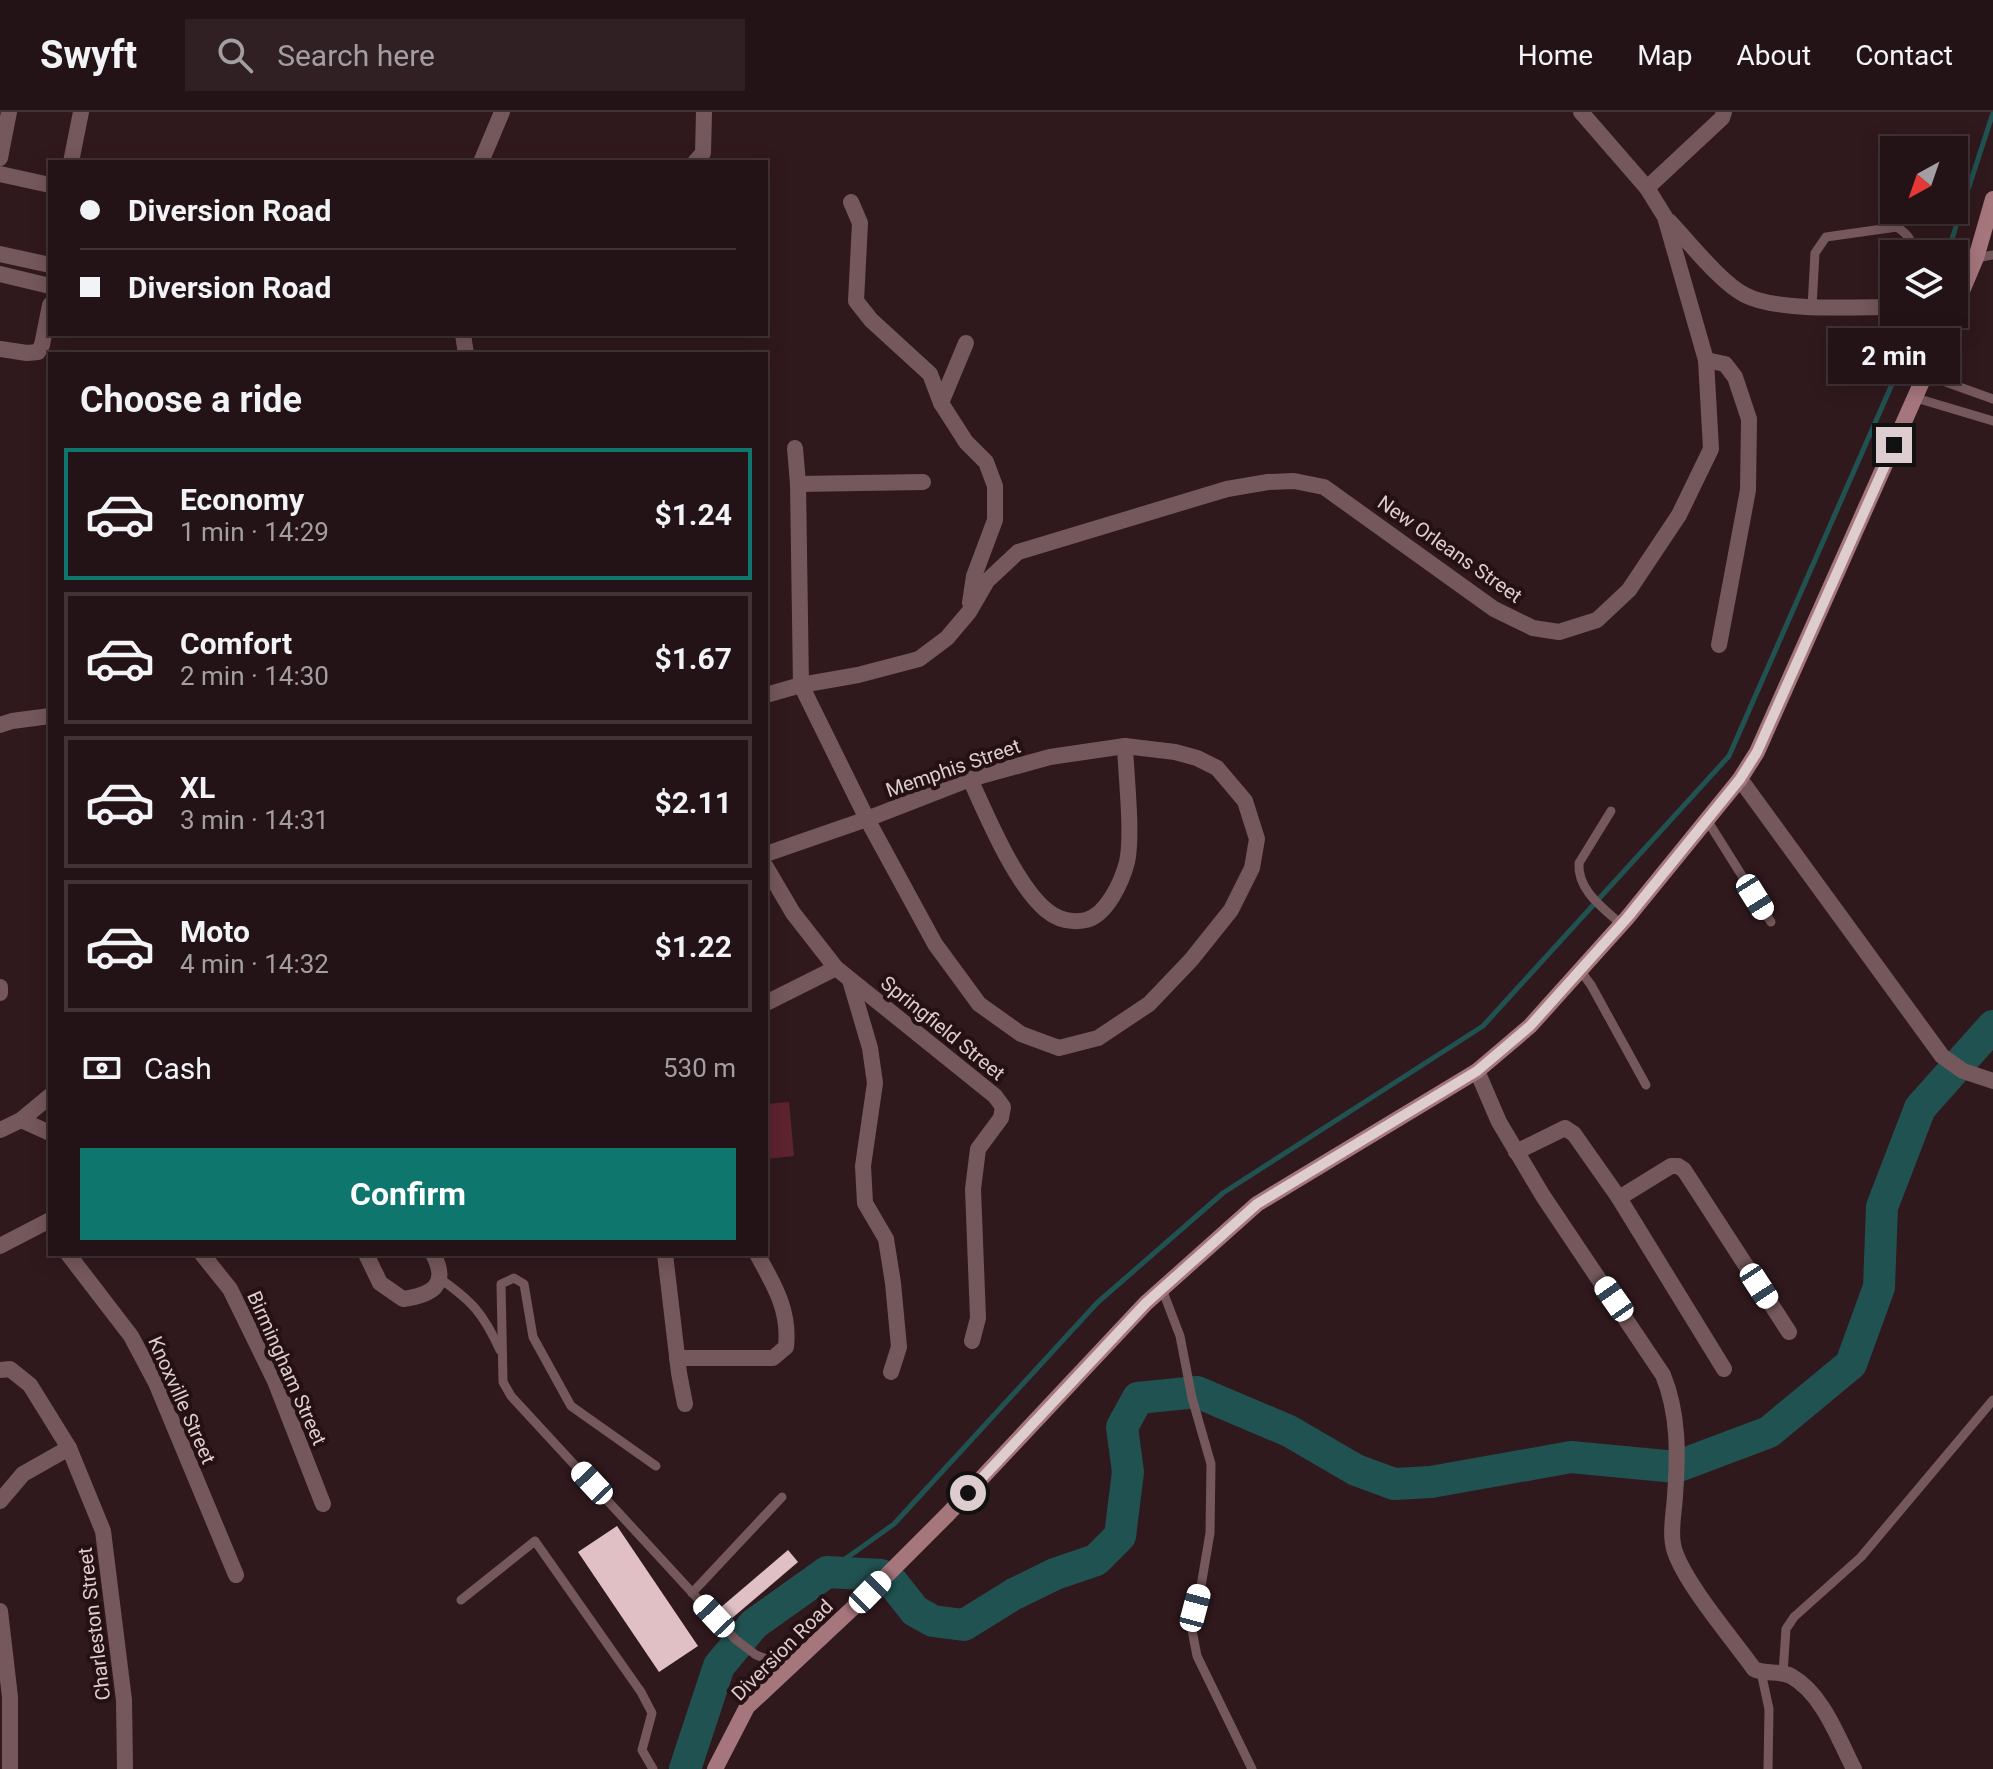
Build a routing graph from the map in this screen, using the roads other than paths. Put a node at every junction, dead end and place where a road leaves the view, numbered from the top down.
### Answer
1 (9, 112) edge
2 (81, 112) edge
3 (502, 112) edge
4 (704, 112) edge
5 (1582, 112) edge
6 (1724, 112) edge
7 (0, 158) edge
8 (71, 160) edge
9 (482, 160) edge
10 (697, 160) edge
11 (0, 174) edge
12 (48, 185) edge
13 (1647, 188) junction
14 (1993, 199) edge
15 (851, 202) dead end
16 (1665, 217) junction
17 (1910, 240) edge
18 (0, 254) edge
19 (1993, 255) edge
20 (1976, 258) junction
21 (48, 265) edge
22 (1968, 272) edge
23 (0, 274) edge
24 (48, 286) edge
25 (1812, 307) junction
26 (1880, 307) edge
27 (48, 315) edge
28 (1940, 328) edge
29 (966, 343) dead end
30 (0, 349) edge
31 (1706, 360) junction
32 (1926, 375) junction
33 (1916, 398) junction
34 (1993, 399) edge
35 (941, 403) junction
36 (1993, 421) edge
37 (795, 448) dead end
38 (923, 482) dead end
39 (798, 484) junction
40 (969, 612) junction
41 (1719, 645) dead end
42 (801, 685) junction
43 (768, 694) edge
44 (48, 716) edge
45 (0, 725) edge
46 (1125, 746) junction
47 (970, 779) junction
48 (1740, 779) junction
49 (1611, 811) dead end
50 (867, 819) junction
51 (1707, 820) junction
52 (768, 853) edge
53 (768, 870) edge
54 (1771, 922) dead end
55 (1622, 925) junction
56 (836, 968) junction
57 (1580, 970) junction
58 (850, 980) junction
59 (0, 987) edge
60 (0, 993) edge
61 (768, 1002) edge
62 (1477, 1071) junction
63 (1993, 1081) edge
64 (1646, 1085) dead end
65 (48, 1098) edge
66 (21, 1120) junction
67 (0, 1130) edge
68 (48, 1132) edge
69 (1516, 1152) junction
70 (1619, 1198) junction
71 (48, 1225) edge
72 (0, 1246) edge
73 (70, 1256) edge
74 (204, 1256) edge
75 (367, 1256) edge
76 (434, 1256) edge
77 (665, 1256) edge
78 (758, 1256) edge
79 (439, 1278) junction
80 (1162, 1289) junction
81 (1789, 1332) dead end
82 (972, 1341) dead end
83 (502, 1354) junction
84 (677, 1358) junction
85 (1724, 1369) dead end
86 (0, 1370) edge
87 (891, 1372) dead end
88 (1993, 1400) edge
89 (685, 1404) dead end
90 (69, 1448) junction
91 (656, 1466) dead end
92 (782, 1497) dead end
93 (0, 1501) edge
94 (323, 1504) dead end
95 (236, 1575) dead end
96 (692, 1593) junction
97 (461, 1600) dead end
98 (0, 1611) edge
99 (788, 1667) junction
100 (1761, 1672) junction
101 (1783, 1673) junction
102 (10, 1769) edge
103 (125, 1769) edge
104 (653, 1769) edge
105 (715, 1769) edge
106 (1252, 1769) edge
107 (1768, 1769) edge
108 (1854, 1769) edge

1 - 7 street
2 - 8 street
3 - 9 street
4 - 10 street
5 - 13 street, New Orleans Street
6 - 13 street
11 - 12 street
13 - 16 street, New Orleans Street
14 - 20 street, Diversion Road
15 - 35 street
16 - 25 street
16 - 31 street, New Orleans Street
17 - 25 lane
18 - 21 street
19 - 20 lane
20 - 22 street, Diversion Road
23 - 24 street
25 - 26 street
27 - 30 street
28 - 32 street, Diversion Road
29 - 35 street
31 - 40 street, New Orleans Street
31 - 41 street
32 - 33 street, Diversion Road
32 - 34 lane
33 - 36 lane
33 - 48 street, Diversion Road
35 - 40 street
37 - 39 street, Memphis Street
38 - 39 street
39 - 42 street, Memphis Street
40 - 42 street, New Orleans Street
42 - 43 street, New Orleans Street
42 - 50 street, Memphis Street
44 - 45 street
46 - 47 street, Memphis Street
46 - 47 street
46 - 50 street, Memphis Street
47 - 50 street, Memphis Street
48 - 51 street, Diversion Road
48 - 63 street
49 - 55 lane
50 - 52 street
51 - 54 lane
51 - 55 street, Diversion Road
53 - 56 street, Springfield Street
55 - 57 street, Diversion Road
56 - 58 street, Springfield Street
56 - 61 street
57 - 62 street, Diversion Road
57 - 64 lane
58 - 82 street, Springfield Street
58 - 87 street
59 - 60 street
62 - 69 street
62 - 80 street, Diversion Road
65 - 66 street
66 - 67 street
66 - 68 street
69 - 70 street
69 - 100 street
70 - 81 street
70 - 85 street
71 - 72 street
73 - 95 street, Knoxville Street
74 - 94 street, Birmingham Street
75 - 79 street
76 - 79 street
77 - 84 street
78 - 84 street
79 - 83 lane
80 - 99 street, Diversion Road
80 - 106 lane
83 - 91 lane
83 - 96 lane
84 - 89 street
86 - 90 street, Charleston Street
88 - 101 lane
90 - 93 street
90 - 103 street, Charleston Street
92 - 96 lane
96 - 99 lane
97 - 104 lane
98 - 102 street
99 - 105 street, Diversion Road
100 - 101 street
100 - 107 lane
101 - 108 street

